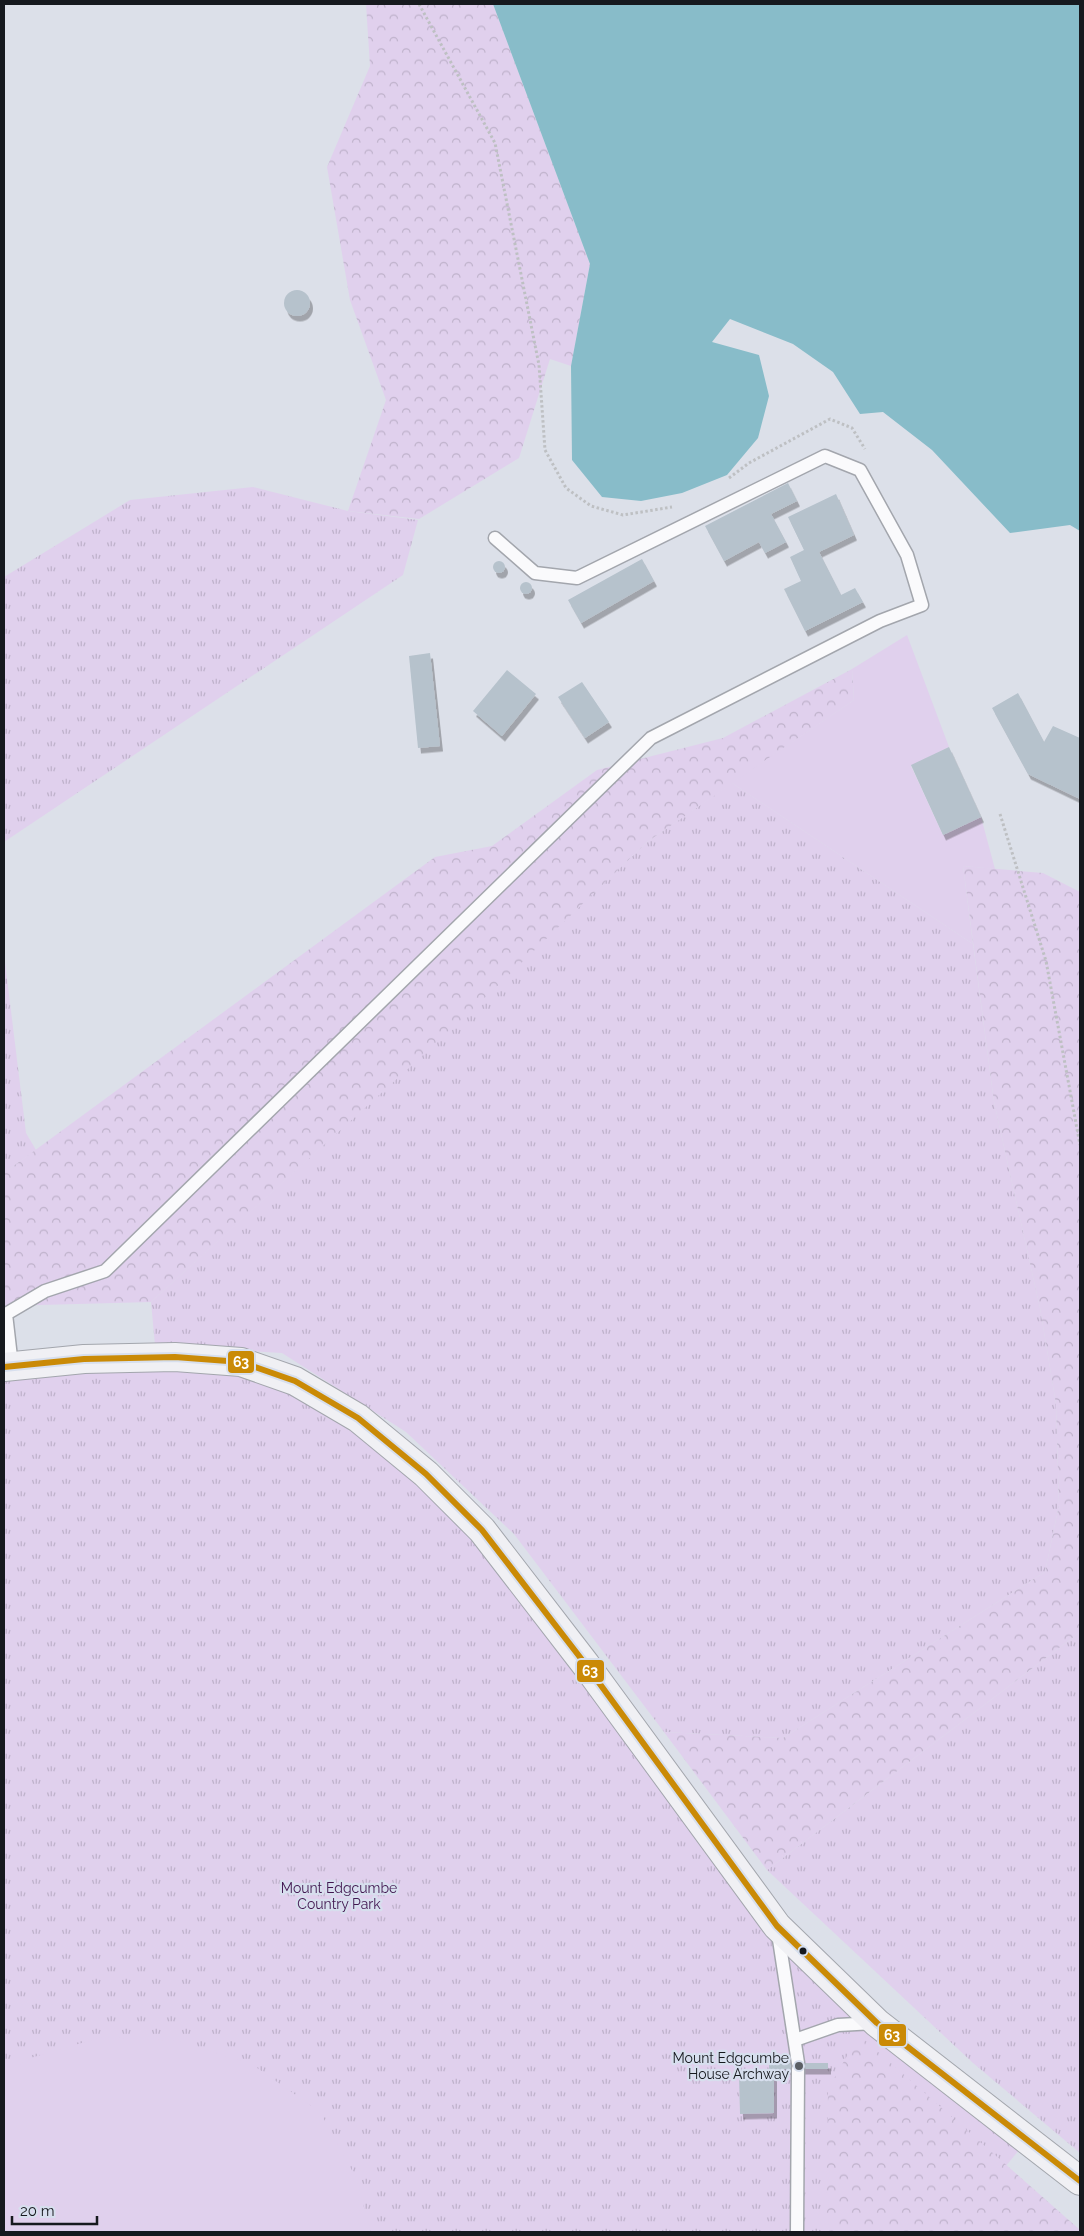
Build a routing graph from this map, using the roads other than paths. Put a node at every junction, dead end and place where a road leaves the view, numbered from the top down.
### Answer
1 (496, 538) dead end
2 (5, 1314) edge
3 (8, 1366) edge
4 (777, 1926) junction
5 (877, 2023) junction
6 (795, 2040) junction
7 (1080, 2181) edge
8 (797, 2232) edge

1 - 2 lane
2 - 3 lane
3 - 4 main road
4 - 5 main road
4 - 6 lane
5 - 6 lane
5 - 7 main road
6 - 8 lane

